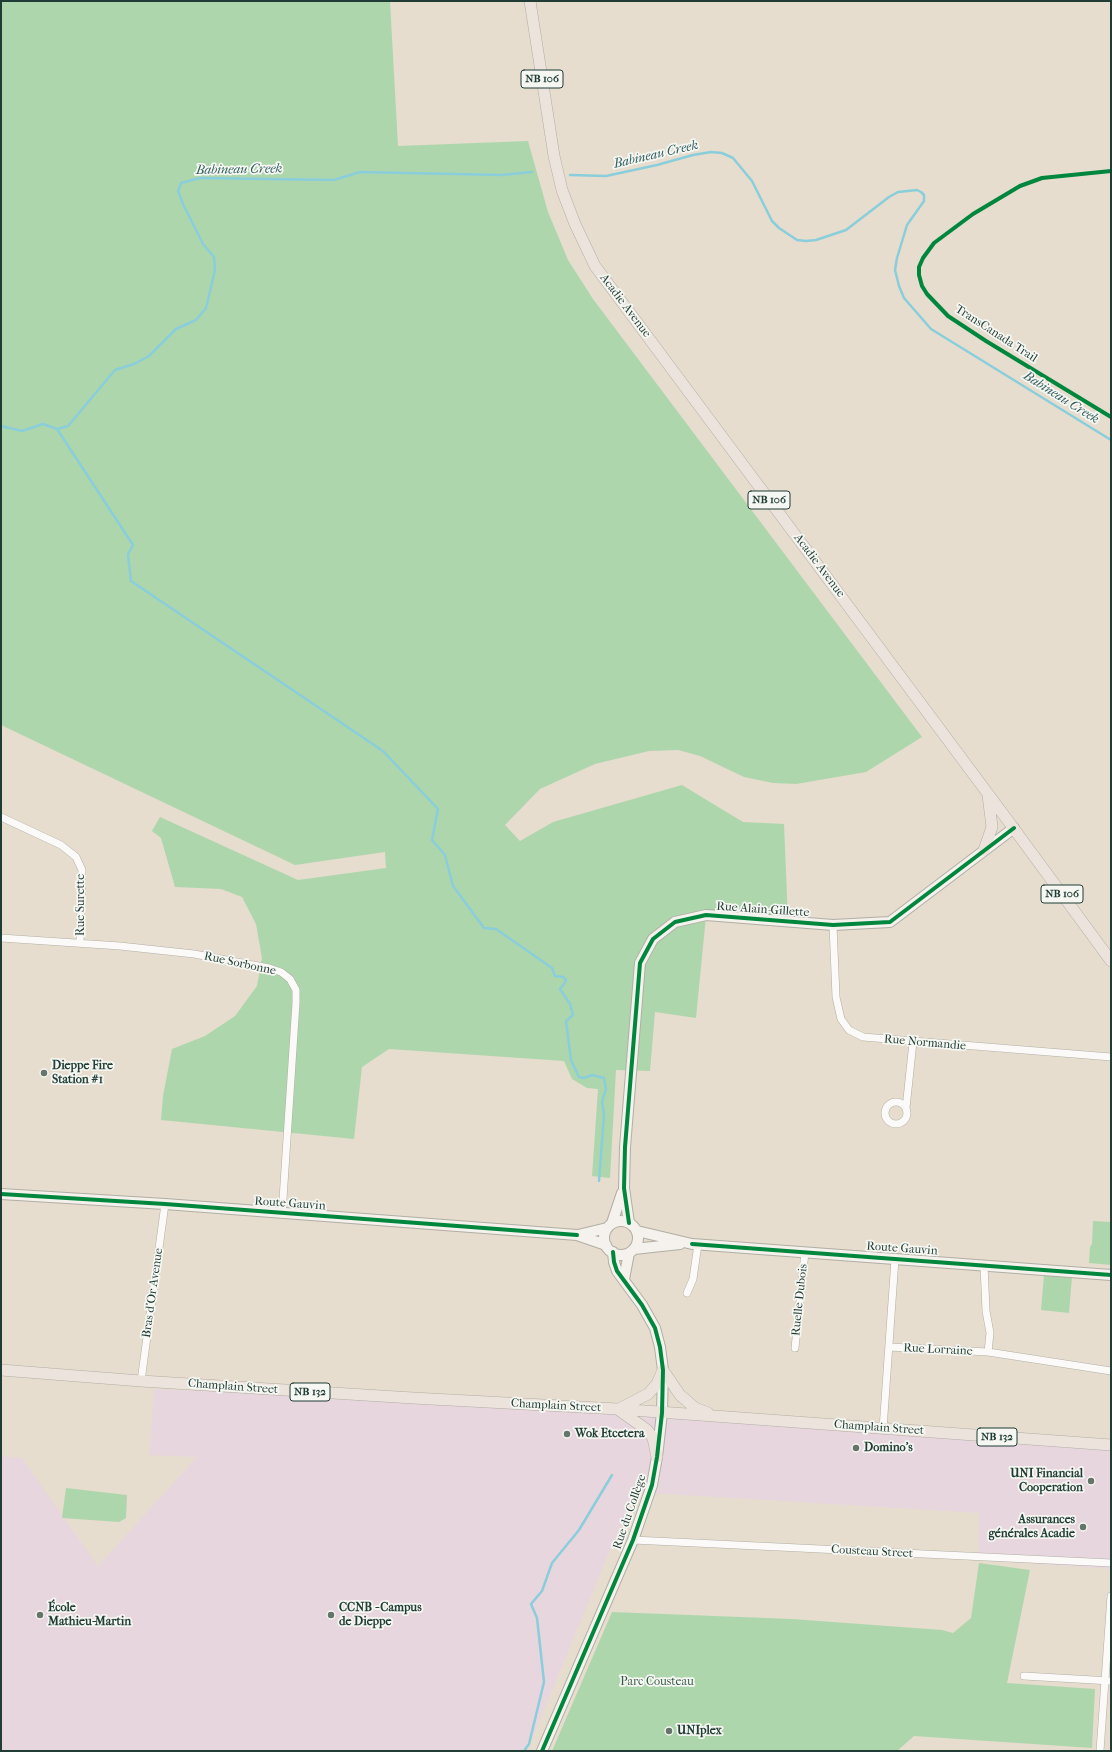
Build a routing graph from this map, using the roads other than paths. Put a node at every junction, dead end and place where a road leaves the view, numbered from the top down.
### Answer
1 (530, 1) edge
2 (988, 793) junction
3 (1, 817) edge
4 (1014, 828) junction
5 (984, 850) junction
6 (833, 925) junction
7 (1, 938) edge
8 (80, 943) junction
9 (1111, 961) edge
10 (913, 1042) junction
11 (1111, 1057) edge
12 (906, 1108) dead end
13 (624, 1188) junction
14 (1, 1194) edge
15 (165, 1204) junction
16 (282, 1214) junction
17 (629, 1223) junction
18 (610, 1226) junction
19 (637, 1231) junction
20 (577, 1235) junction
21 (695, 1244) junction
22 (610, 1249) junction
23 (631, 1251) junction
24 (805, 1252) junction
25 (896, 1259) junction
26 (984, 1265) junction
27 (1111, 1275) edge
28 (624, 1279) junction
29 (687, 1293) dead end
30 (889, 1347) junction
31 (795, 1348) dead end
32 (988, 1352) junction
33 (1, 1370) edge
34 (663, 1370) junction
35 (1111, 1371) edge
36 (141, 1381) junction
37 (618, 1409) junction
38 (662, 1413) junction
39 (718, 1416) junction
40 (883, 1428) junction
41 (1111, 1445) edge
42 (657, 1457) junction
43 (633, 1540) junction
44 (1111, 1563) edge
45 (1111, 1596) edge
46 (1024, 1676) dead end
47 (1108, 1681) edge
48 (542, 1751) edge
49 (1100, 1751) edge

1 - 2 main road, Acadie Avenue / NB 106
2 - 4 main road, Acadie Avenue / NB 106
2 - 5 main road
3 - 8 street, Rue Surette
4 - 5 street, Rue Alain-Gillette
4 - 9 main road, Acadie Avenue / NB 106
5 - 6 street, Rue Alain-Gillette
6 - 10 street, Rue Normandie
6 - 13 street, Rue Alain-Gillette
7 - 8 street, Rue Sorbonne
8 - 16 street, Rue Sorbonne
10 - 11 street, Rue Normandie
10 - 12 street
13 - 17 street, Rue Alain-Gillette
13 - 18 street, Rue Alain-Gillette
14 - 15 street, Route Gauvin
15 - 16 street, Route Gauvin
15 - 36 street, Bras d'Or Avenue
16 - 20 street, Route Gauvin
17 - 18 street
17 - 19 street
18 - 20 street, Route Gauvin
18 - 22 street
19 - 21 street, Route Gauvin
19 - 23 street
20 - 22 street, Route Gauvin
21 - 23 street, Route Gauvin
21 - 24 street, Route Gauvin
21 - 29 street
22 - 23 street
22 - 28 street, Rue du Collège
23 - 28 street
24 - 25 street, Route Gauvin
24 - 31 street, Ruelle Dubois
25 - 26 street, Route Gauvin
25 - 30 street, Rue Lorraine
26 - 27 street, Route Gauvin
26 - 32 street, Rue Lorraine
28 - 34 street, Rue du Collège
30 - 32 street, Rue Lorraine
30 - 40 street
32 - 35 street
33 - 36 main road, Champlain Street / NB 132
34 - 37 main road
34 - 38 street, Rue du Collège
34 - 39 main road
36 - 37 main road, Champlain Street / NB 132
37 - 38 main road, Champlain Street / NB 132
37 - 42 main road
38 - 39 main road, Champlain Street / NB 132
38 - 42 street, Rue du Collège
39 - 40 main road, Champlain Street / NB 132
40 - 41 main road, Champlain Street / NB 132
42 - 43 street, Rue du Collège
43 - 44 street, Cousteau Street
43 - 48 street, Rue du Collège
45 - 47 street
46 - 47 street
47 - 49 street

